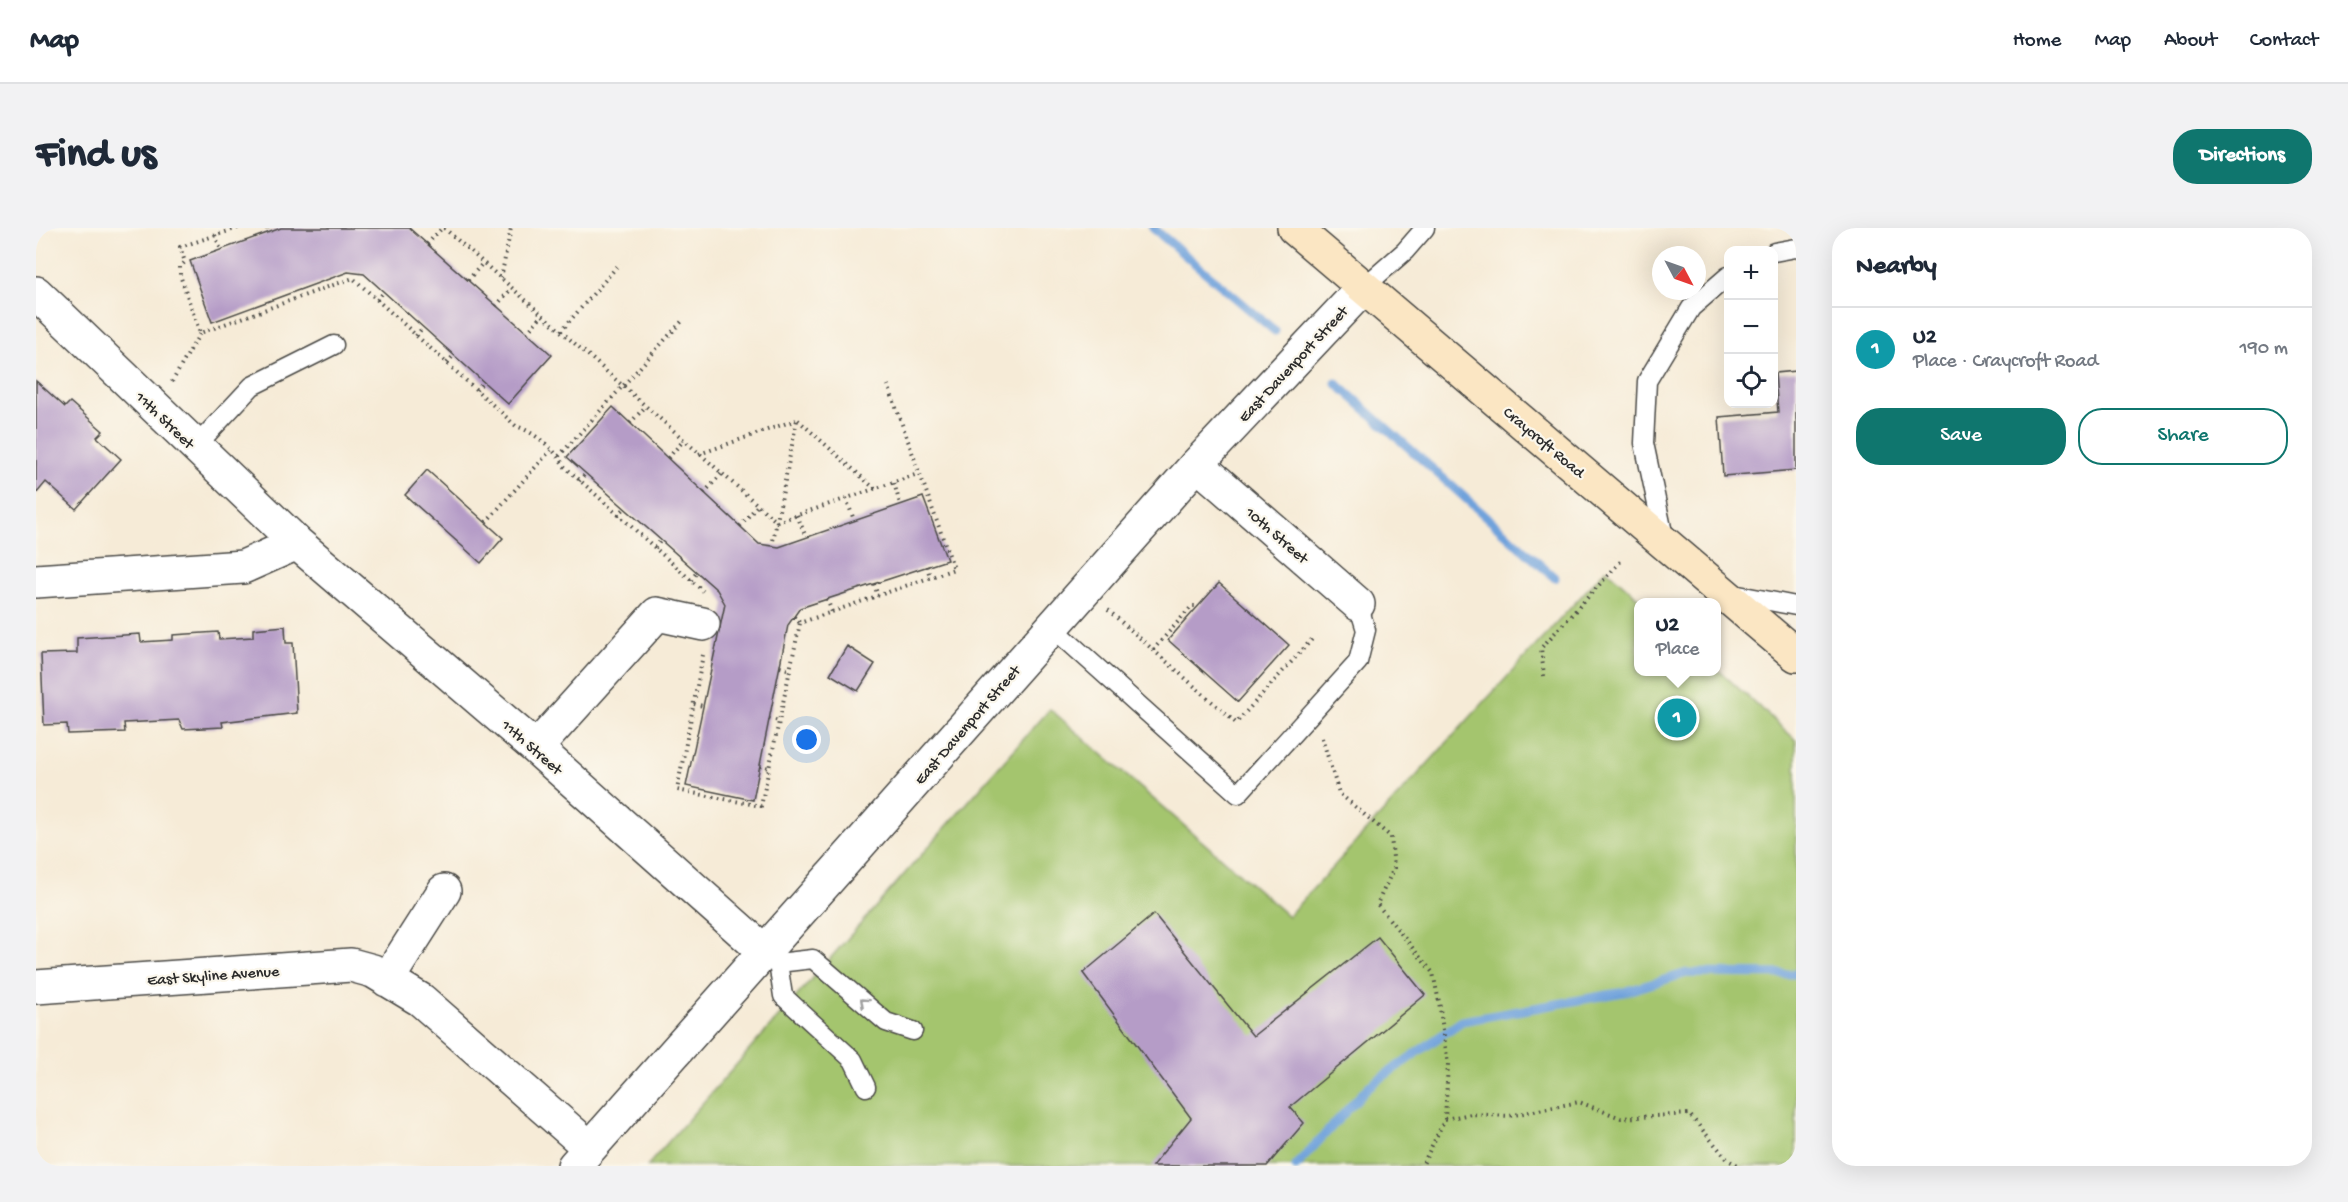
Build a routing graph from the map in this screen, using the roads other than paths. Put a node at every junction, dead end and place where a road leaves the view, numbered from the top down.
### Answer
1 (1294, 228) edge
2 (1423, 228) edge
3 (1796, 248) edge
4 (1778, 251) edge
5 (1724, 279) edge
6 (1364, 286) junction
7 (36, 293) edge
8 (334, 345) dead end
9 (195, 447) junction
10 (1197, 464) junction
11 (297, 543) junction
12 (1665, 544) junction
13 (36, 581) edge
14 (1722, 591) junction
15 (1358, 604) joint
16 (1796, 606) edge
17 (705, 620) road end
18 (1052, 627) junction
19 (1796, 655) edge
20 (536, 748) junction
21 (444, 891) dead end
22 (772, 958) junction
23 (387, 980) junction
24 (36, 987) edge
25 (913, 1031) dead end
26 (866, 1087) dead end
27 (582, 1157) edge

1 - 6 street, Craycroft Road
2 - 6 lane
3 - 4 lane
5 - 12 lane
6 - 10 street, East Davenport Street
6 - 12 street, Craycroft Road
7 - 9 street, 11th Street
8 - 9 lane
9 - 11 street, 11th Street
10 - 15 street, 10th Street
10 - 18 street, East Davenport Street
11 - 13 street
11 - 20 street, 11th Street
12 - 14 street, Craycroft Road
14 - 16 lane
14 - 19 street, Craycroft Road
15 - 18 lane
17 - 20 street
18 - 22 street, East Davenport Street
20 - 22 street, 11th Street
21 - 23 street
25 -> 22 lane
22 - 26 lane
22 - 27 street, East Davenport Street
23 - 24 street, East Skyline Avenue
23 - 27 street, East Skyline Avenue

